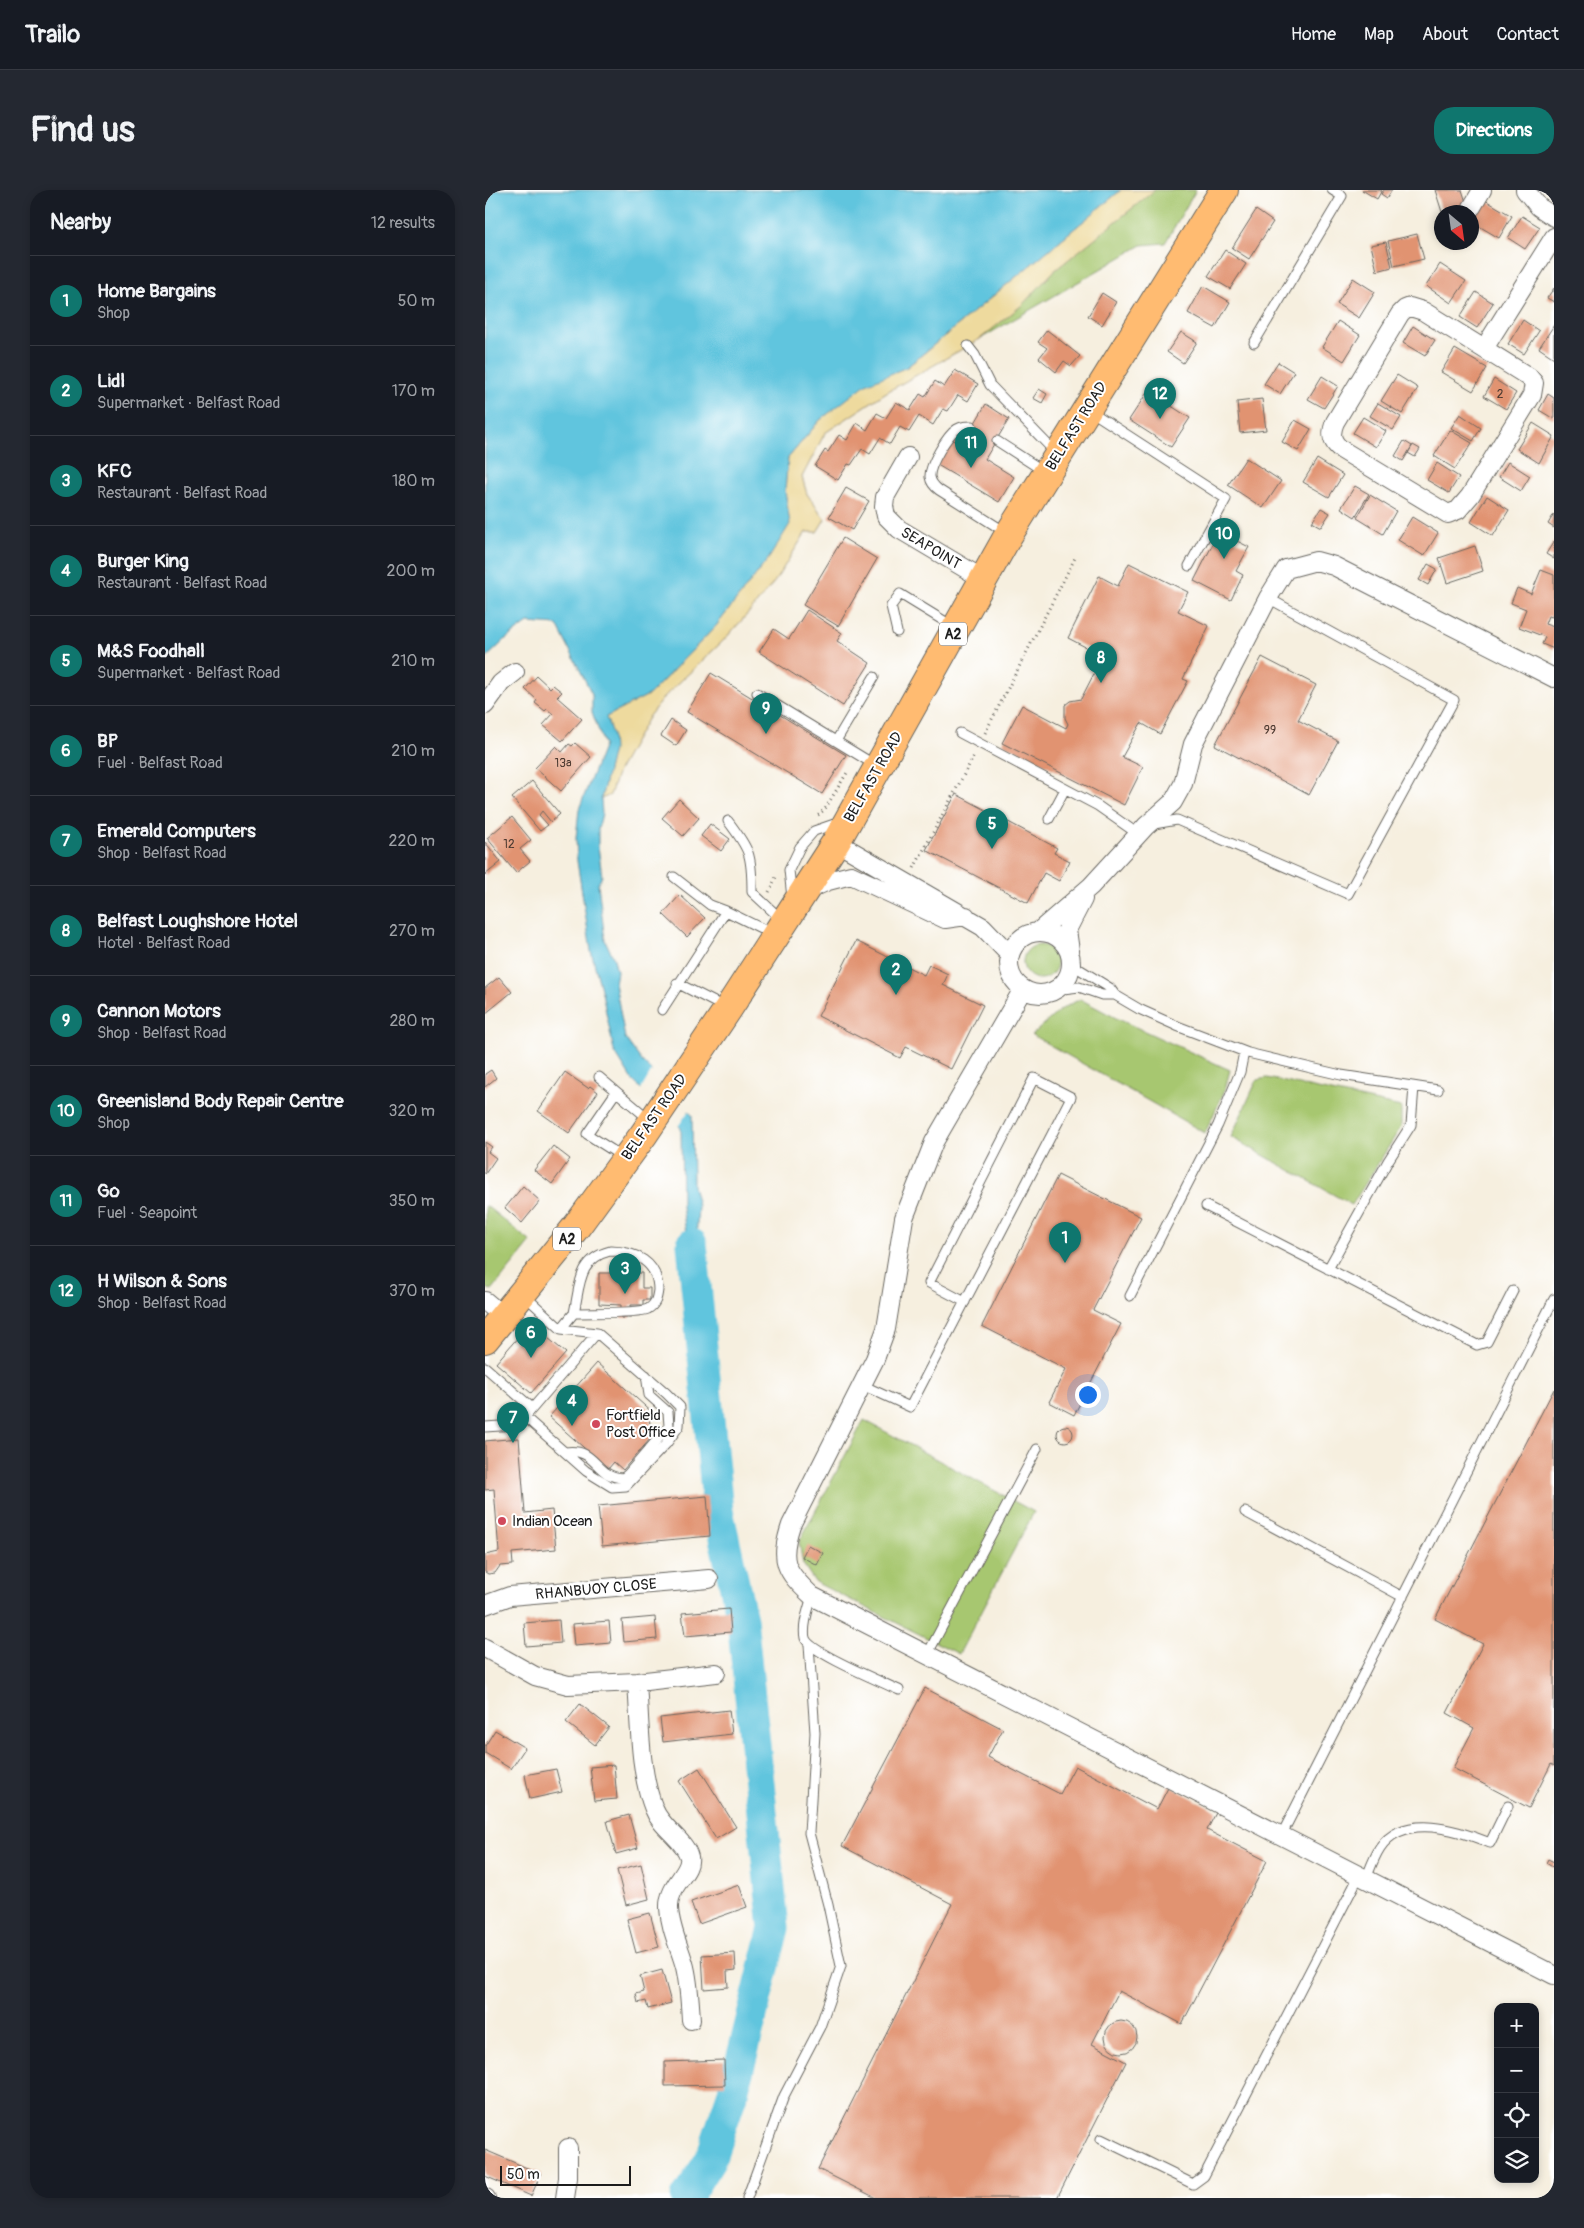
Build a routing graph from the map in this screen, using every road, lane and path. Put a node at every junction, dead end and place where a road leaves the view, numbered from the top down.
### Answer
1 (1224, 190) edge
2 (1332, 190) edge
3 (1483, 190) edge
4 (1525, 190) edge
5 (1473, 205) edge
6 (1554, 217) edge
7 (1554, 237) edge
8 (1254, 343) dead end
9 (968, 346) dead end
10 (1485, 347) junction
11 (1087, 408) junction
12 (972, 426) dead end
13 (997, 441) dead end
14 (908, 457) dead end
15 (1053, 464) junction
16 (1009, 534) junction
17 (1075, 558) dead end
18 (1189, 566) dead end
19 (983, 579) junction
20 (1268, 598) junction
21 (956, 628) junction
22 (897, 632) dead end
23 (515, 672) dead end
24 (874, 677) dead end
25 (1554, 678) edge
26 (757, 693) dead end
27 (485, 705) edge
28 (960, 733) dead end
29 (836, 741) junction
30 (980, 744) junction
31 (879, 768) junction
32 (1065, 789) junction
33 (1173, 802) junction
34 (1049, 819) dead end
35 (1177, 820) junction
36 (728, 821) dead end
37 (1142, 830) junction
38 (843, 831) junction
39 (674, 877) dead end
40 (906, 884) junction
41 (1091, 886) junction
42 (726, 912) junction
43 (789, 914) junction
44 (965, 916) junction
45 (983, 927) junction
46 (1039, 931) junction
47 (1020, 939) junction
48 (1010, 955) junction
49 (1071, 958) junction
50 (677, 983) junction
51 (1023, 989) junction
52 (1055, 990) junction
53 (1115, 995) junction
54 (728, 1009) junction
55 (662, 1010) dead end
56 (1245, 1052) junction
57 (599, 1077) dead end
58 (1414, 1087) junction
59 (1438, 1090) dead end
60 (616, 1092) junction
61 (643, 1121) junction
62 (626, 1159) junction
63 (1206, 1206) dead end
64 (1328, 1269) junction
65 (1513, 1291) dead end
66 (523, 1294) junction
67 (1130, 1296) dead end
68 (1554, 1299) edge
69 (965, 1302) junction
70 (495, 1309) edge
71 (574, 1313) junction
72 (561, 1329) junction
73 (597, 1333) junction
74 (485, 1338) edge
75 (485, 1366) edge
76 (646, 1375) junction
77 (862, 1385) junction
78 (533, 1408) junction
79 (525, 1417) junction
80 (485, 1427) edge
81 (1037, 1449) dead end
82 (565, 1452) junction
83 (1245, 1512) dead end
84 (709, 1578) dead end
85 (812, 1596) junction
86 (1403, 1597) junction
87 (485, 1605) edge
88 (809, 1645) junction
89 (485, 1648) edge
90 (927, 1655) junction
91 (717, 1673) dead end
92 (637, 1682) junction
93 (899, 1690) dead end
94 (1508, 1806) dead end
95 (1281, 1836) junction
96 (1362, 1878) junction
97 (1554, 1975) edge
98 (691, 2020) dead end
99 (1101, 2138) dead end
100 (568, 2148) dead end
101 (565, 2198) edge
102 (747, 2198) edge

1 - 11 highway, BELFAST ROAD / A2
2 - 8 lane
3 - 5 street
4 - 6 street
7 - 10 street
9 - 15 lane
10 - 10 street
11 - 15 highway, BELFAST ROAD / A2
11 - 18 lane
12 - 16 lane
13 - 15 lane
14 - 19 street, SEAPOINT
15 - 16 highway, BELFAST ROAD / A2
16 - 19 highway, BELFAST ROAD / A2
17 - 30 path
19 - 21 highway, BELFAST ROAD / A2
20 - 25 street
20 - 33 street
20 - 35 lane
21 - 22 lane
21 - 31 highway, BELFAST ROAD / A2
23 - 27 street
24 - 29 lane
26 - 29 lane
28 - 30 lane
29 - 31 lane
30 - 32 lane
30 - 40 path
31 - 38 highway, BELFAST ROAD / A2
32 - 34 lane
32 - 37 lane
33 - 35 lane
33 - 37 street
35 - 37 lane
36 - 43 lane
37 - 41 street
38 - 40 street
38 - 43 highway, BELFAST ROAD / A2
39 - 42 lane
40 - 44 street
41 - 46 street
41 - 49 street
42 - 43 lane
42 - 50 lane
43 - 44 street
43 - 54 highway, BELFAST ROAD / A2
44 - 45 street
45 - 47 street
45 - 48 street
46 - 47 street
46 - 49 street
47 - 48 street
48 - 51 street
49 - 52 street
49 - 53 lane
50 - 54 lane
50 - 55 lane
51 - 52 street
51 - 77 street
52 - 53 lane
53 - 56 lane
54 - 61 highway, BELFAST ROAD / A2
56 - 58 lane
56 - 67 lane
57 - 60 lane
58 - 59 lane
58 - 64 lane
60 - 61 lane
60 - 62 lane
61 - 62 highway, BELFAST ROAD / A2
62 - 66 highway, BELFAST ROAD / A2
63 - 64 lane
64 - 65 lane
66 - 70 highway, BELFAST ROAD / A2
66 - 72 lane
68 - 86 lane
69 - 69 lane
69 - 77 lane
70 - 74 highway, BELFAST ROAD / A2
71 - 71 lane
71 - 72 lane
72 - 73 lane
73 - 76 lane
73 - 78 lane
75 - 78 lane
76 - 82 lane
76 - 82 lane
77 - 85 street
78 - 79 lane
79 - 80 lane
79 - 82 lane
81 - 90 lane
83 - 86 lane
84 - 87 street, RHANBUOY CLOSE
85 - 88 lane
85 - 90 street
86 - 95 lane
88 - 93 lane
88 - 102 lane
89 - 92 street
90 - 95 street
91 - 92 street
92 - 98 street
94 - 96 lane
95 - 96 street
96 - 97 street
96 - 99 lane
100 - 101 street

